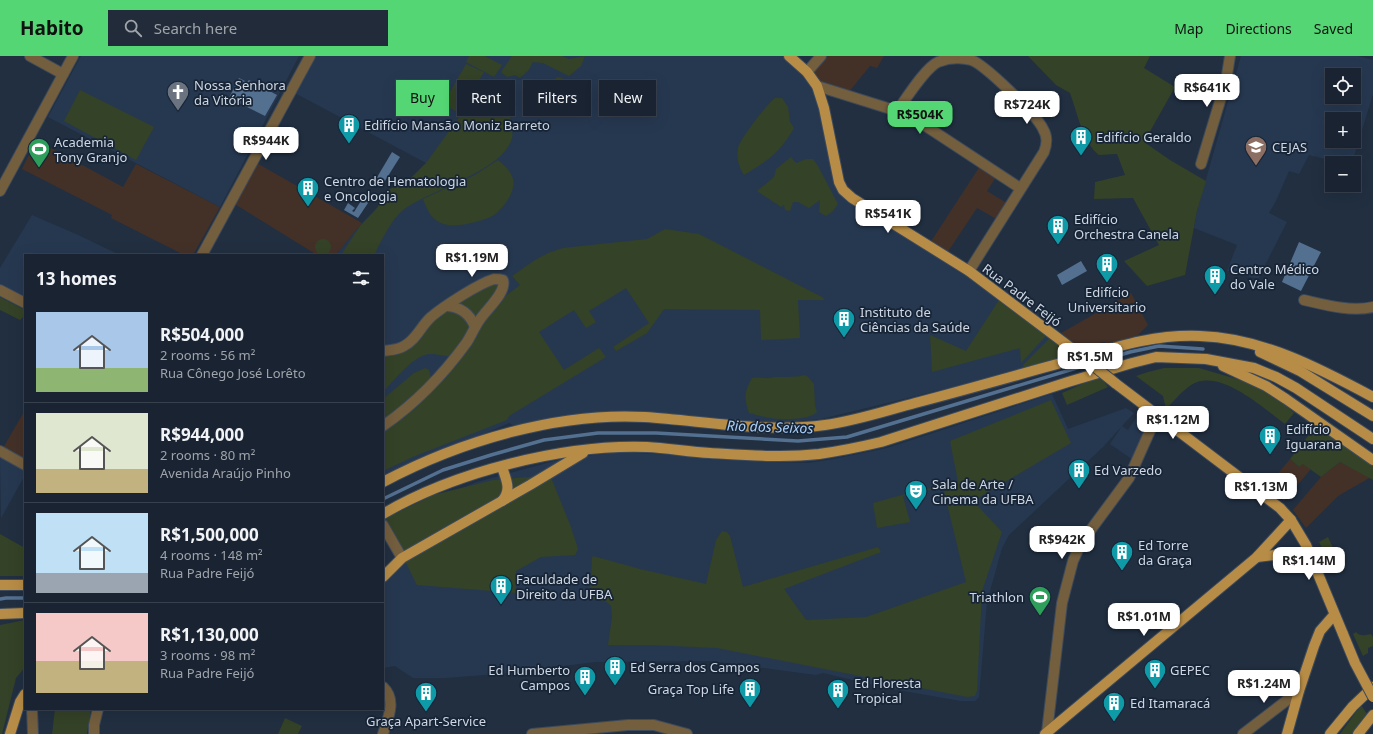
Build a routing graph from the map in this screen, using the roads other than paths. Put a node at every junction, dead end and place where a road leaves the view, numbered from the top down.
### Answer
1 (30, 56) edge
2 (73, 56) edge
3 (310, 56) edge
4 (789, 56) edge
5 (821, 56) edge
6 (1230, 56) edge
7 (807, 72) junction
8 (63, 74) junction
9 (817, 86) junction
10 (897, 111) junction
11 (1201, 164) dead end
12 (1020, 188) junction
13 (0, 191) edge
14 (203, 254) edge
15 (969, 271) junction
16 (0, 290) edge
17 (1304, 300) dead end
18 (24, 302) edge
19 (447, 306) junction
20 (1373, 307) edge
21 (478, 322) junction
22 (1225, 338) junction
23 (384, 351) edge
24 (1206, 359) junction
25 (1373, 397) edge
26 (1157, 415) junction
27 (1373, 416) edge
28 (384, 425) edge
29 (1373, 439) edge
30 (588, 450) junction
31 (0, 451) edge
32 (1373, 460) edge
33 (24, 464) edge
34 (502, 467) junction
35 (384, 482) edge
36 (502, 501) junction
37 (384, 513) edge
38 (1291, 520) junction
39 (384, 527) edge
40 (1257, 557) junction
41 (402, 558) junction
42 (1313, 560) junction
43 (384, 576) edge
44 (0, 585) edge
45 (24, 585) edge
46 (24, 613) edge
47 (0, 614) edge
48 (1334, 615) junction
49 (384, 688) edge
50 (1299, 691) junction
51 (1371, 691) edge
52 (24, 696) edge
53 (32, 710) edge
54 (98, 710) edge
55 (1373, 716) edge
56 (1046, 733) edge
57 (10, 734) edge
58 (33, 734) edge
59 (94, 734) edge
60 (383, 734) edge
61 (532, 734) edge
62 (687, 734) edge
63 (1243, 734) edge
64 (1287, 734) edge
65 (1330, 734) edge
66 (1358, 734) edge

1 - 8 street
2 - 8 street
3 - 14 street
4 - 7 main road, Rua Padre Feijó
5 - 7 street
6 - 11 street
7 - 9 main road, Rua Padre Feijó
8 - 13 street
9 - 10 street
9 - 15 main road, Rua Padre Feijó
10 - 12 street
10 - 12 street
12 - 15 street
15 - 26 main road, Rua Padre Feijó, bridge
16 - 18 street
17 - 20 street
19 - 21 street
19 - 21 street
19 - 23 street
21 - 28 street
22 - 25 main road
22 - 27 main road
22 - 35 main road
24 - 29 main road
24 - 30 main road
24 - 32 main road
26 - 38 main road, Rua Padre Feijó
26 - 56 street
30 - 34 main road
30 - 36 main road
31 - 33 street
34 - 36 main road
34 - 37 main road
36 - 41 main road
38 - 40 main road
38 - 42 main road, Rua Padre Feijó
39 - 41 street
40 - 42 main road
40 - 56 main road
41 - 43 main road
42 - 48 main road, Rua Padre Feijó
44 - 45 main road
46 - 47 main road
48 - 50 main road
48 - 51 main road, Rua Padre Feijó, bridge
49 - 60 street
50 - 63 street
50 - 64 main road
51 - 65 main road
52 - 57 main road
53 - 58 street
54 - 59 street
55 - 66 main road
61 - 62 street

